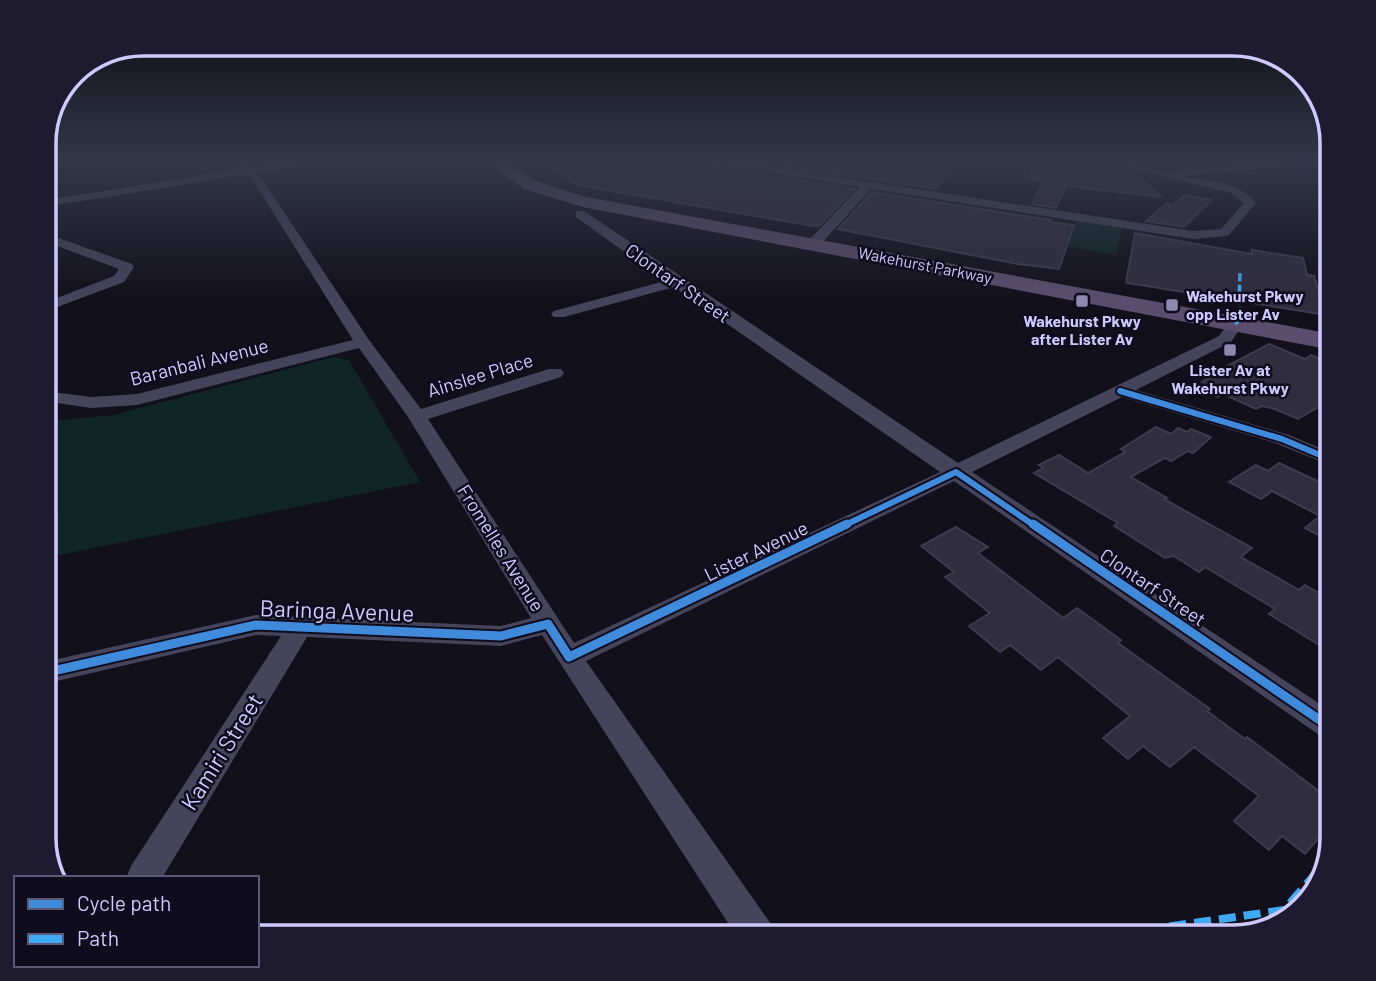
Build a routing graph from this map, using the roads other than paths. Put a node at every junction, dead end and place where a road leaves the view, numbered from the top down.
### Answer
1 (274, 208) edge
2 (615, 208) edge
3 (847, 208) edge
4 (1020, 208) edge
5 (1246, 208) edge
6 (580, 214) dead end
7 (56, 241) edge
8 (813, 244) junction
9 (676, 282) junction
10 (56, 303) edge
11 (559, 314) dead end
12 (1235, 324) junction
13 (1320, 340) edge
14 (362, 342) junction
15 (555, 373) dead end
16 (1120, 391) junction
17 (56, 398) edge
18 (417, 416) junction
19 (1320, 455) edge
20 (956, 472) junction
21 (548, 624) junction
22 (301, 626) junction
23 (569, 657) junction
24 (56, 670) edge
25 (1320, 720) edge
26 (144, 876) edge
27 (750, 925) edge

1 - 14 street, Fromelles Avenue
2 - 8 main road, Wakehurst Parkway
3 - 8 street
4 - 5 street
6 - 9 street, Clontarf Street
7 - 10 street
8 - 12 main road, Wakehurst Parkway
9 - 11 street
9 - 20 street, Clontarf Street
12 - 13 main road, Wakehurst Parkway
12 - 16 street, Lister Avenue
14 - 17 street, Baranbali Avenue
14 - 18 street, Fromelles Avenue
15 - 18 street, Ainslee Place
16 - 19 street
16 - 20 street, Lister Avenue
18 - 21 street, Fromelles Avenue
20 - 23 street, Lister Avenue
20 - 25 street, Clontarf Street
21 - 22 street, Baringa Avenue
21 - 23 street, Fromelles Avenue
22 - 24 street, Baringa Avenue
22 - 26 street, Kamiri Street
23 - 27 street, Fromelles Avenue

